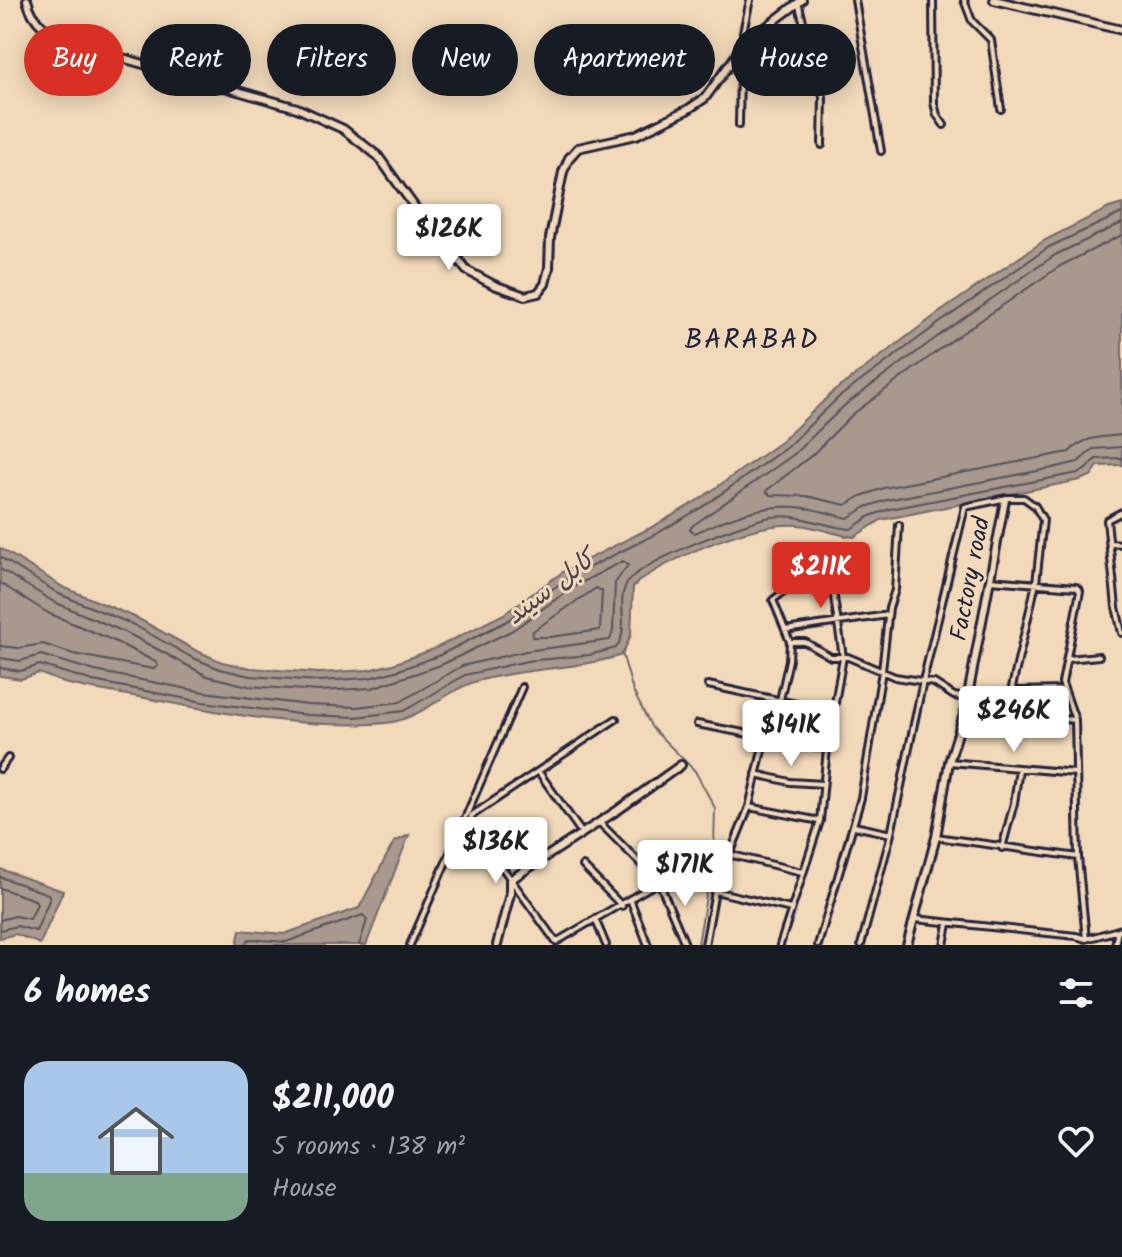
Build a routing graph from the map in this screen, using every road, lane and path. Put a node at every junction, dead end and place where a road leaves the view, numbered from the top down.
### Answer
1 (27, 0) edge
2 (750, 0) edge
3 (855, 0) edge
4 (933, 0) edge
5 (964, 0) edge
6 (994, 0) edge
7 (800, 1) edge
8 (745, 24) edge
9 (770, 24) edge
10 (1122, 30) edge
11 (731, 62) edge
12 (740, 96) edge
13 (1001, 109) dead end
14 (739, 125) dead end
15 (944, 125) dead end
16 (822, 145) dead end
17 (881, 151) dead end
18 (1005, 500) junction
19 (1122, 512) edge
20 (899, 525) dead end
21 (1111, 543) junction
22 (1122, 544) edge
23 (1114, 574) junction
24 (1122, 576) edge
25 (990, 580) junction
26 (1036, 583) junction
27 (1119, 608) edge
28 (888, 615) junction
29 (837, 622) junction
30 (785, 630) junction
31 (1122, 633) edge
32 (790, 642) junction
33 (1099, 656) dead end
34 (843, 657) junction
35 (1068, 659) junction
36 (882, 671) junction
37 (923, 681) junction
38 (708, 685) dead end
39 (522, 687) dead end
40 (1063, 690) junction
41 (967, 698) junction
42 (780, 700) junction
43 (965, 711) junction
44 (833, 712) junction
45 (616, 719) dead end
46 (1075, 720) junction
47 (697, 724) dead end
48 (765, 737) junction
49 (827, 749) junction
50 (8, 758) dead end
51 (949, 762) junction
52 (681, 765) dead end
53 (0, 769) edge
54 (1019, 769) junction
55 (538, 771) junction
56 (1076, 773) junction
57 (756, 774) junction
58 (823, 784) junction
59 (749, 807) junction
60 (820, 821) junction
61 (599, 822) junction
62 (854, 826) junction
63 (581, 832) junction
64 (891, 834) junction
65 (936, 837) junction
66 (1002, 848) junction
67 (732, 855) junction
68 (1078, 857) junction
69 (698, 859) dead end
70 (583, 866) dead end
71 (802, 872) junction
72 (510, 880) junction
73 (659, 882) junction
74 (715, 891) junction
75 (630, 899) junction
76 (622, 906) junction
77 (792, 909) junction
78 (914, 919) junction
79 (596, 921) junction
80 (948, 923) junction
81 (1120, 930) edge
82 (1086, 939) junction
83 (685, 944) edge
84 (410, 945) edge
85 (497, 945) edge
86 (606, 945) edge
87 (648, 945) edge
88 (705, 945) edge
89 (780, 945) edge
90 (818, 945) edge
91 (861, 945) edge
92 (907, 945) edge
93 (944, 945) edge
94 (1115, 945) edge

1 - 11 street
2 - 8 street
3 - 17 street
4 - 15 street
5 - 13 street
6 - 10 street
7 - 9 street
7 - 16 street
12 - 14 street
18 - 25 street, Factory road
18 - 26 street
18 - 37 street
19 - 21 street
20 - 28 street
21 - 22 street
21 - 23 street
23 - 24 street
23 - 27 street
25 - 26 street
25 - 41 street, Factory road
26 - 35 street
26 - 40 street
27 - 31 street
28 - 29 street
28 - 36 street
29 - 30 street
29 - 30 street
29 - 34 street
30 - 32 street
32 - 34 street
32 - 42 street
33 - 35 street
34 - 36 street
34 - 44 street
35 - 40 street
36 - 37 street
36 - 62 street
37 - 41 street
37 - 64 street
38 - 42 street
39 - 84 street
40 - 46 street
41 - 43 street, Factory road
42 - 44 street
42 - 48 street
43 - 46 street
43 - 51 street, Factory road
44 - 49 street
45 - 55 street
46 - 56 street
47 - 48 street
48 - 49 street
48 - 57 street
49 - 58 street
50 - 53 street
51 - 54 street
51 - 65 street, Factory road
52 - 61 street
54 - 56 street
54 - 66 street
55 - 63 street
55 - 72 street
56 - 68 street
57 - 58 street
57 - 59 street
58 - 60 street
59 - 60 street
59 - 67 street
60 - 71 street
61 - 63 street
61 - 73 street
62 - 64 street
62 - 90 street
63 - 72 street
64 - 91 street
65 - 66 street
65 - 78 street, Factory road
66 - 68 street
67 - 71 street
67 - 74 street
68 - 82 street
69 - 73 street
70 - 76 street
71 - 77 street
72 - 79 street
72 - 85 street
73 - 75 street
73 - 83 street
74 - 77 street
74 - 88 street
75 - 76 street
75 - 87 street
76 - 79 street
77 - 89 street
78 - 80 street
78 - 92 street, Factory road
79 - 86 street
80 - 82 street
80 - 93 street
81 - 82 street
81 - 94 street

